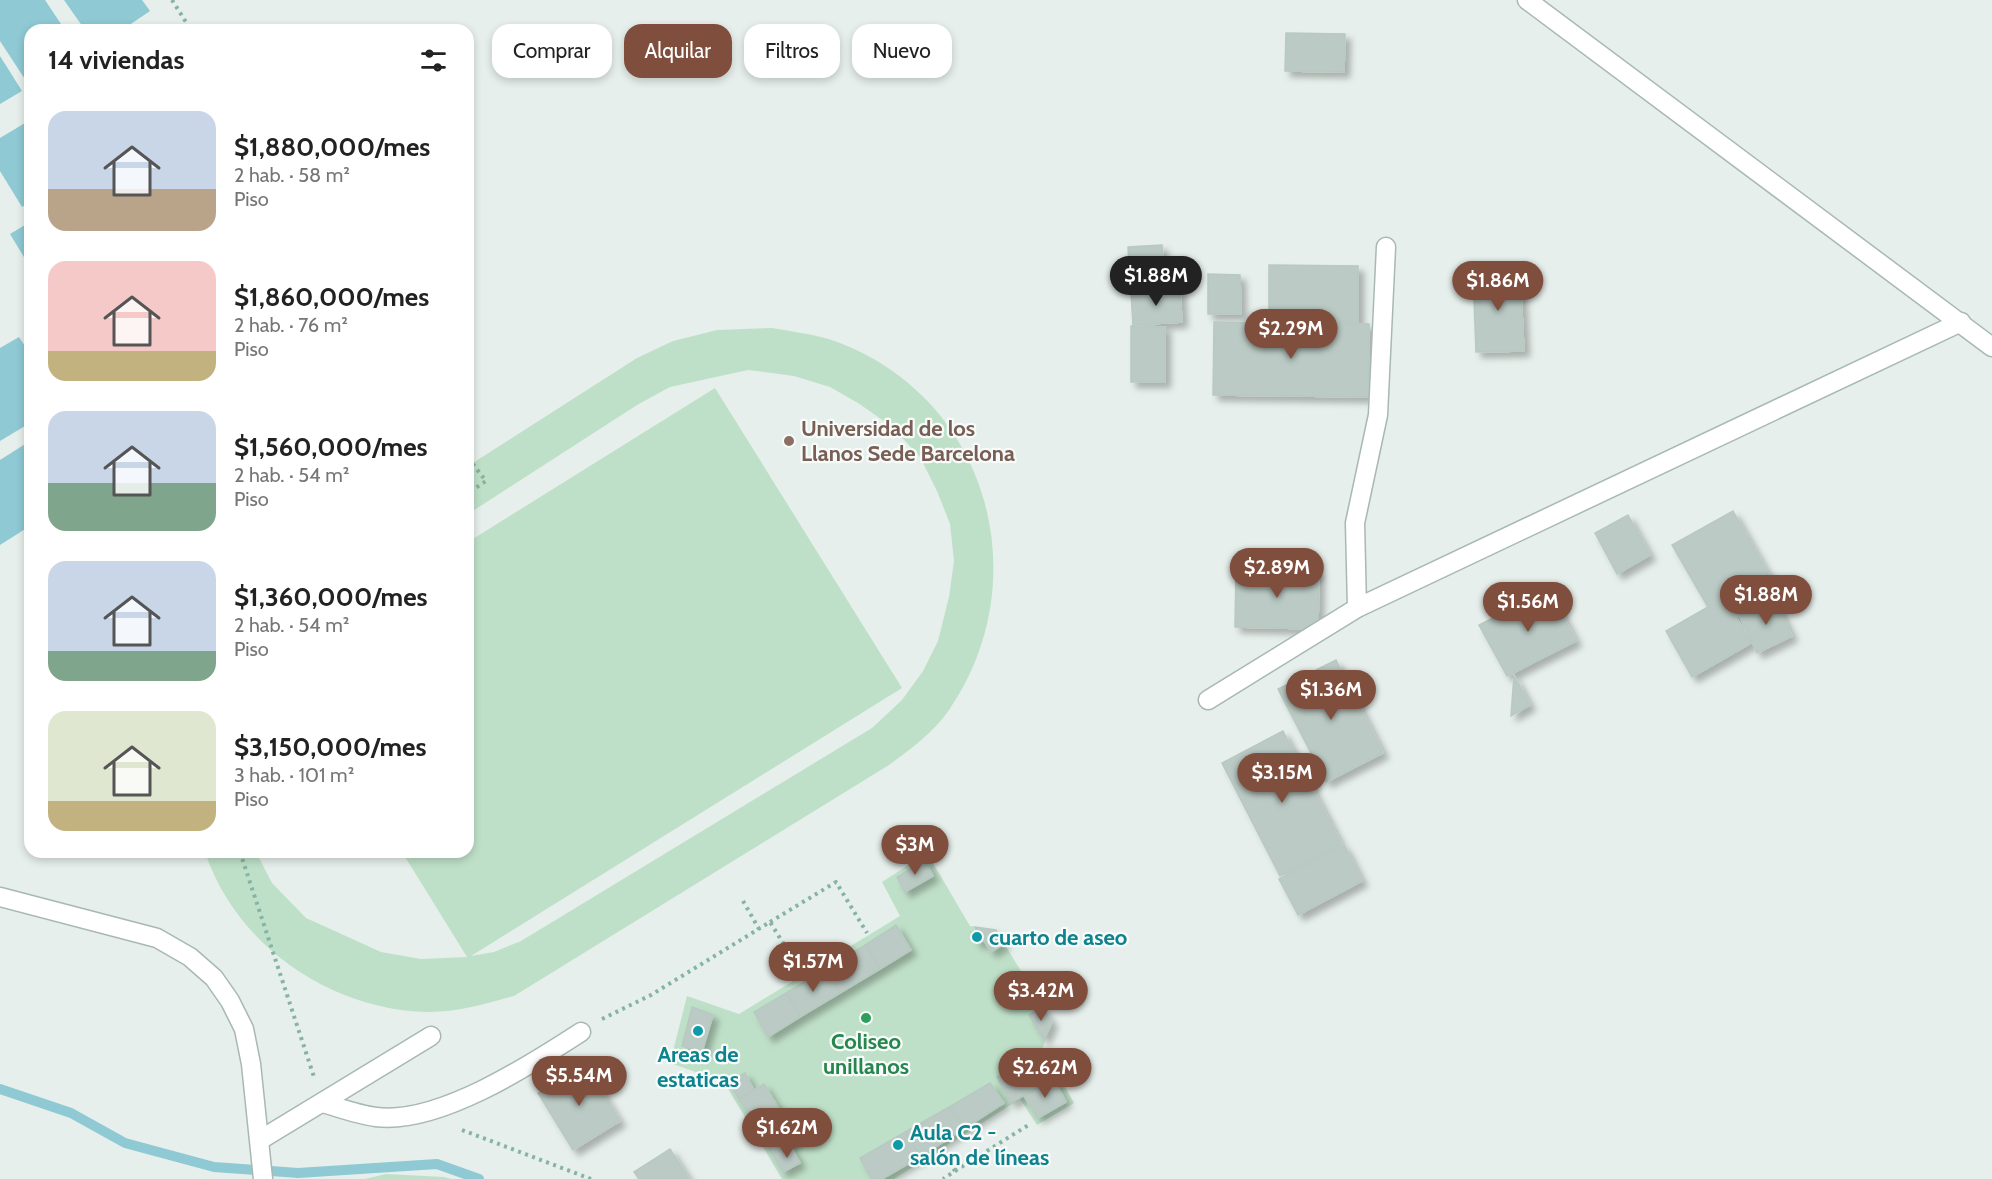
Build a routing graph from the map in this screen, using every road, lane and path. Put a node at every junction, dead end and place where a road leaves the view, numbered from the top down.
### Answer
1 (172, 0) edge
2 (1527, 0) edge
3 (187, 24) edge
4 (1386, 247) dead end
5 (1960, 322) junction
6 (1992, 347) edge
7 (474, 466) edge
8 (474, 490) edge
9 (1357, 608) junction
10 (1208, 700) dead end
11 (242, 858) edge
12 (0, 897) edge
13 (743, 901) dead end
14 (770, 922) junction
15 (759, 929) junction
16 (867, 933) dead end
17 (803, 975) dead end
18 (581, 1032) joint
19 (431, 1036) dead end
20 (323, 1103) junction
21 (434, 1110) junction
22 (1030, 1124) dead end
23 (261, 1149) junction
24 (941, 1150) dead end
25 (956, 1171) junction
26 (263, 1179) edge
27 (591, 1179) edge
28 (943, 1179) edge

1 - 3 path
2 - 5 street
4 - 9 street
5 - 6 street
5 - 9 street
7 - 8 path
9 - 10 street
11 - 20 path
12 - 23 street
13 - 15 path
14 - 15 path
14 - 16 path
14 - 17 path
15 - 18 path
18 - 21 street
19 - 20 street
20 - 21 street
20 - 23 street
21 - 27 path
22 - 25 path
23 - 26 street
24 - 25 path
25 - 28 path

